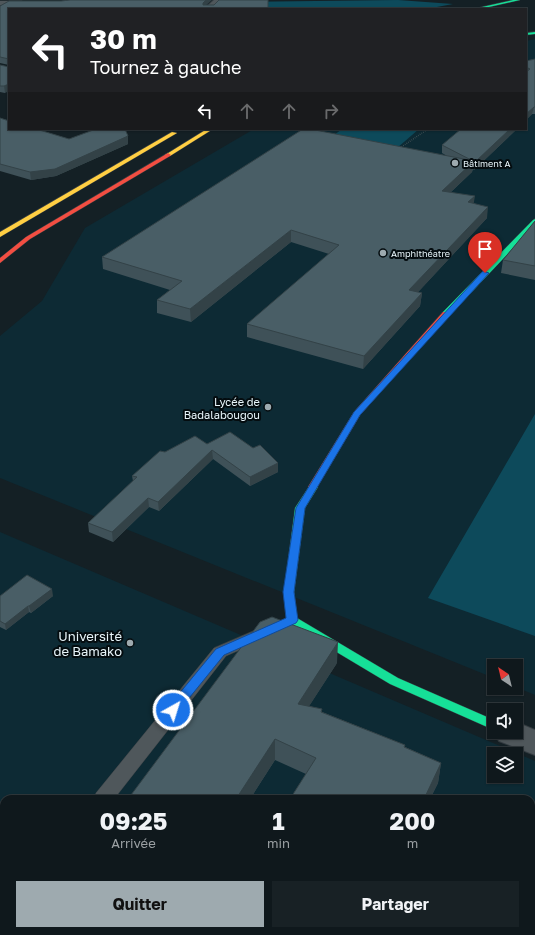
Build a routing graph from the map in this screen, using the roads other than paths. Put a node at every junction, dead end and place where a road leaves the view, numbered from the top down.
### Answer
1 (8, 0) edge
2 (219, 0) edge
3 (518, 0) edge
4 (0, 3) edge
5 (31, 3) edge
6 (529, 4) dead end
7 (209, 8) edge
8 (480, 8) edge
9 (508, 8) edge
10 (180, 130) edge
11 (209, 130) edge
12 (535, 221) edge
13 (0, 235) edge
14 (0, 261) edge
15 (292, 620) junction
16 (487, 722) edge
17 (523, 738) edge
18 (535, 743) edge
19 (106, 795) edge

1 - 4 lane
2 - 7 street
3 - 8 main road
4 - 5 lane
6 - 9 main road
10 - 13 main road
11 - 14 main road
12 - 15 main road
15 - 16 main road
15 - 19 lane
17 - 18 street

